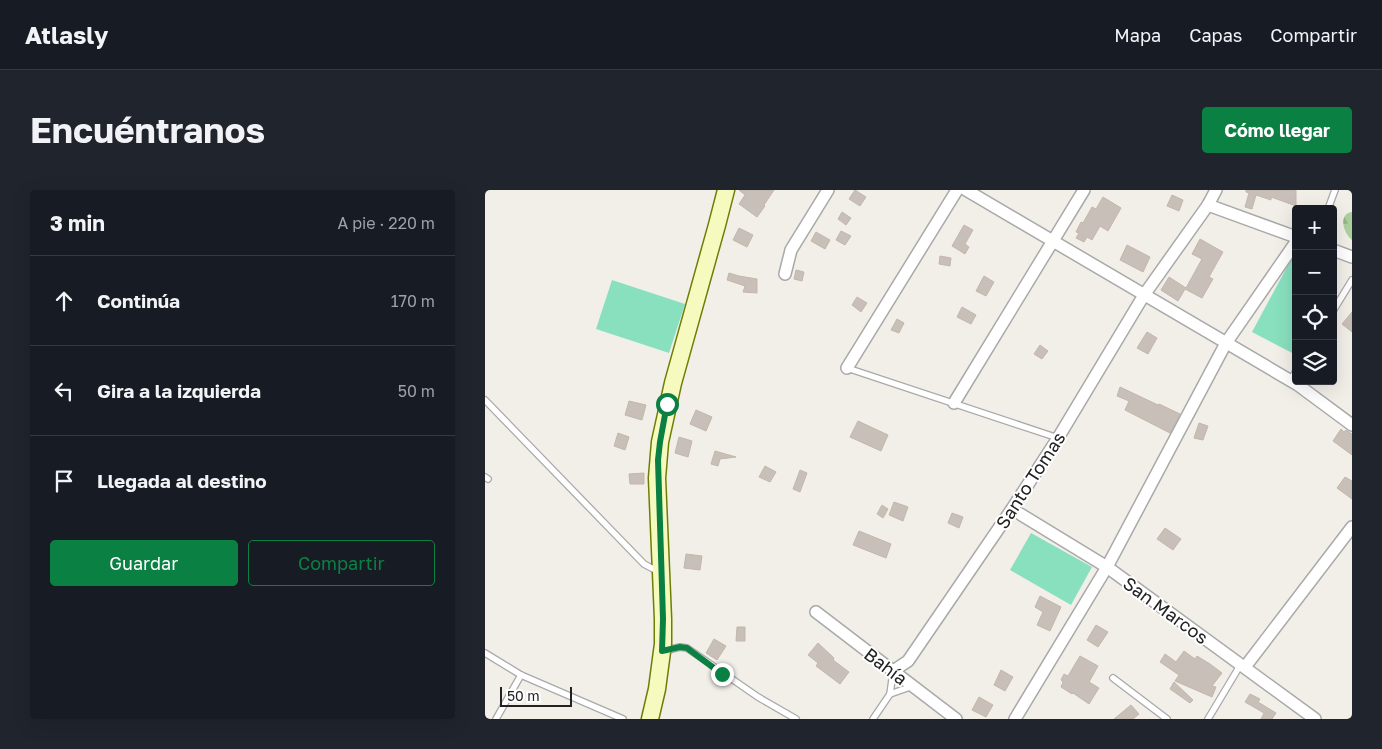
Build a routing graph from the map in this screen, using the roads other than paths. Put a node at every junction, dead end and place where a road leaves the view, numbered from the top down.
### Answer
1 (725, 190) edge
2 (828, 190) edge
3 (957, 190) edge
4 (966, 190) edge
5 (1084, 190) edge
6 (1215, 190) edge
7 (1335, 190) edge
8 (1208, 205) junction
9 (1329, 205) edge
10 (1292, 236) edge
11 (1052, 241) junction
12 (1292, 248) edge
13 (1337, 251) edge
14 (1352, 257) edge
15 (785, 274) dead end
16 (1352, 280) edge
17 (1144, 295) junction
18 (1337, 304) edge
19 (1226, 343) junction
20 (847, 368) joint
21 (1292, 376) edge
22 (1304, 385) edge
23 (485, 400) edge
24 (954, 403) junction
25 (1352, 425) edge
26 (1058, 438) junction
27 (1012, 509) junction
28 (1352, 527) edge
29 (1107, 566) junction
30 (661, 573) junction
31 (816, 612) dead end
32 (662, 651) junction
33 (485, 654) edge
34 (908, 661) junction
35 (1243, 666) junction
36 (893, 671) junction
37 (521, 675) junction
38 (1113, 678) dead end
39 (913, 686) junction
40 (890, 694) junction
41 (496, 719) edge
42 (623, 719) edge
43 (650, 719) edge
44 (796, 719) edge
45 (873, 719) edge
46 (956, 719) edge
47 (1015, 719) edge
48 (1167, 719) edge
49 (1208, 719) edge
50 (1315, 719) edge

1 - 30 street
2 - 15 street
3 - 20 street
4 - 11 street
5 - 11 street
6 - 8 street, Santo Tomas
7 - 9 lane
8 - 10 street
8 - 17 street, Santo Tomas
11 - 17 street
11 - 24 street
12 - 19 street
13 - 14 street
16 - 18 lane
17 - 19 street
17 - 26 street, Santo Tomas
19 - 21 street
19 - 29 street
20 - 24 lane
22 - 25 street
23 - 30 lane
24 - 26 lane
26 - 27 street, Santo Tomas
27 - 29 street, San Marcos
27 - 34 street, Santo Tomas
28 - 35 street
29 - 35 street, San Marcos
29 - 47 street
30 - 32 street
31 - 36 street, Bahía
32 - 43 street
32 - 44 lane
33 - 37 lane
34 - 36 street, Santo Tomas
34 - 39 street
35 - 49 lane
35 - 50 street, San Marcos
36 - 39 street, Bahía
36 - 40 lane
37 - 41 lane
37 - 42 lane
38 - 48 lane
39 - 40 lane
39 - 46 street, Bahía
40 - 45 lane

